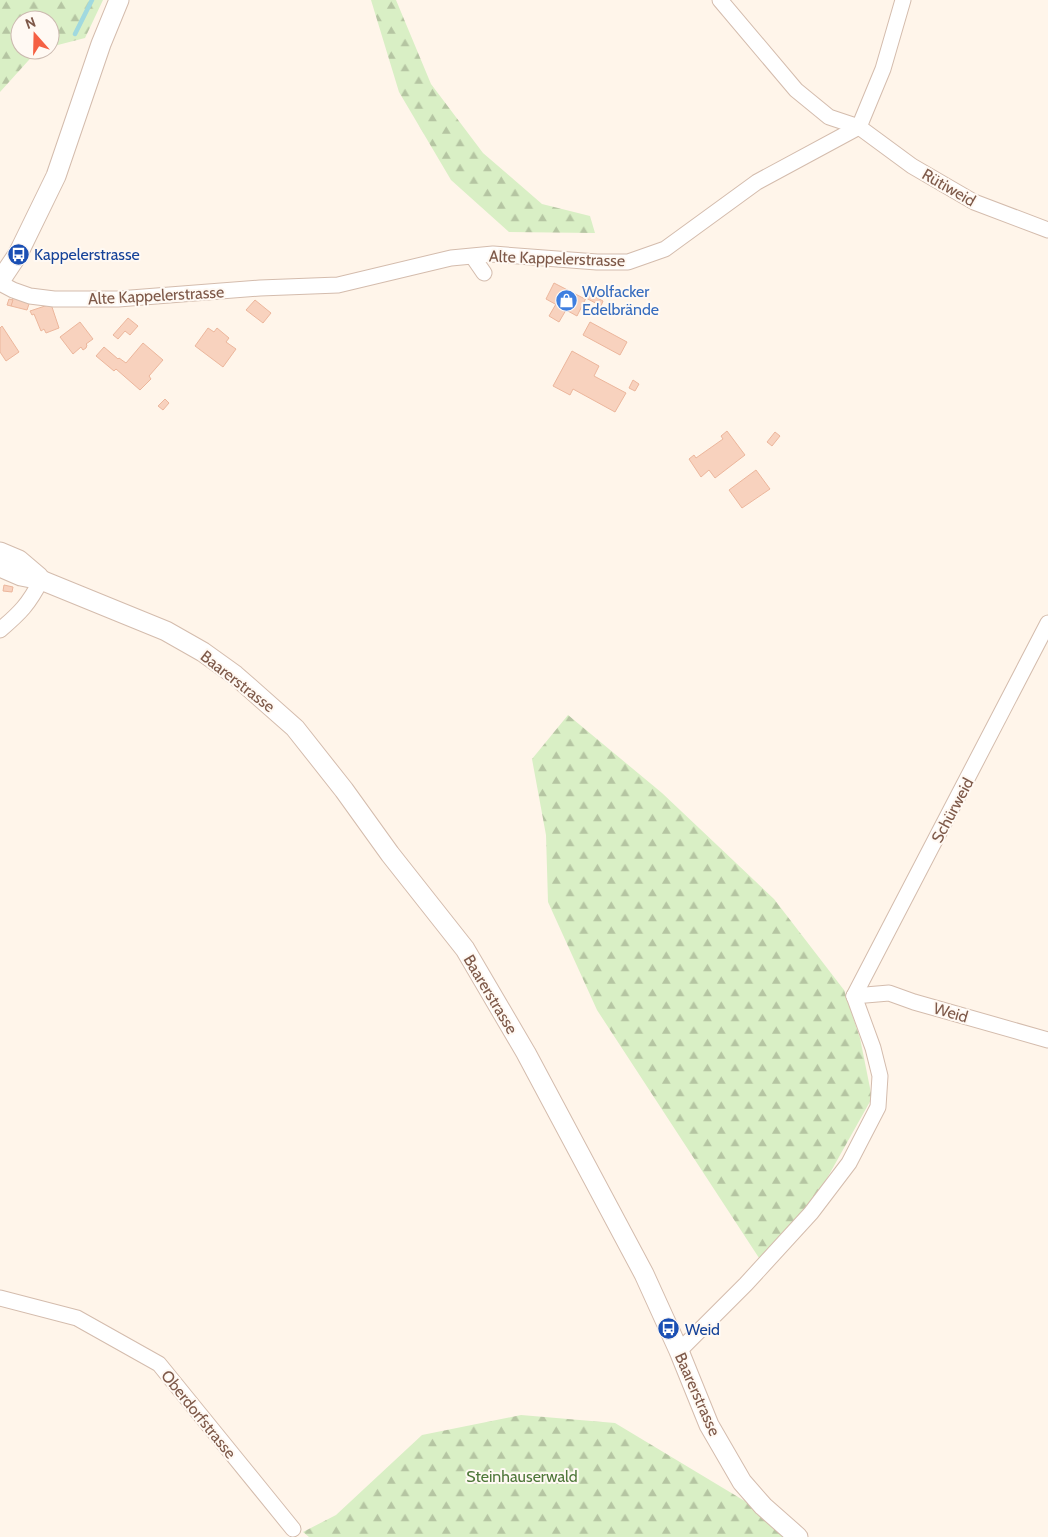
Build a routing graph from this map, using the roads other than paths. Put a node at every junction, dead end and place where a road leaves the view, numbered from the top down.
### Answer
1 (119, 0) edge
2 (720, 0) edge
3 (903, 0) edge
4 (860, 127) junction
5 (1048, 230) edge
6 (473, 256) junction
7 (484, 273) dead end
8 (0, 282) edge
9 (0, 552) edge
10 (0, 567) edge
11 (42, 580) junction
12 (1048, 623) edge
13 (0, 630) edge
14 (854, 996) junction
15 (1048, 1040) edge
16 (0, 1298) edge
17 (679, 1351) junction
18 (293, 1529) dead end
19 (798, 1537) edge

1 - 8 street
2 - 4 street, Rütiweid
3 - 4 street
4 - 5 street, Rütiweid
4 - 6 street, Alte Kappelerstrasse
6 - 7 street
6 - 8 street, Alte Kappelerstrasse
9 - 11 street, Baarerstrasse
10 - 11 street, Baarerstrasse
11 - 13 street
11 - 17 street, Baarerstrasse
12 - 14 street, Schürweid
14 - 15 street, Weid
14 - 17 street
16 - 18 street, Oberdorfstrasse
17 - 19 street, Baarerstrasse

